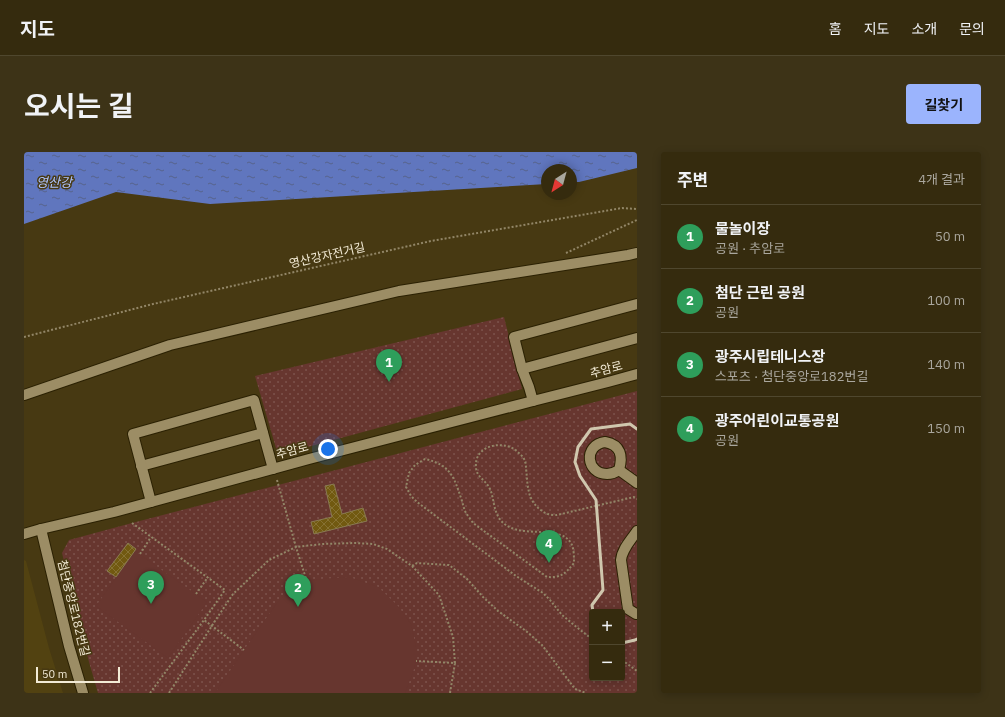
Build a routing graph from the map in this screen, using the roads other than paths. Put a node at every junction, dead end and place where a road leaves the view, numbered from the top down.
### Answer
1 (637, 253) edge
2 (637, 304) edge
3 (637, 338) edge
4 (522, 369) junction
5 (637, 374) edge
6 (24, 395) edge
7 (533, 400) junction
8 (263, 433) junction
9 (141, 466) junction
10 (273, 469) junction
11 (619, 470) dead end
12 (637, 483) edge
13 (151, 502) junction
14 (41, 529) junction
15 (637, 531) edge
16 (24, 534) edge
17 (637, 614) edge
18 (83, 693) edge

1 - 6 street
2 - 4 street
3 - 4 street
4 - 7 street
5 - 7 street, 추암로
7 - 10 street, 추암로
8 - 9 street
8 - 9 street
8 - 10 street
9 - 13 street
10 - 13 street, 추암로
11 - 12 street
13 - 14 street, 추암로
14 - 16 street, 추암로
14 - 18 street, 첨단중앙로182번길
15 - 17 street

